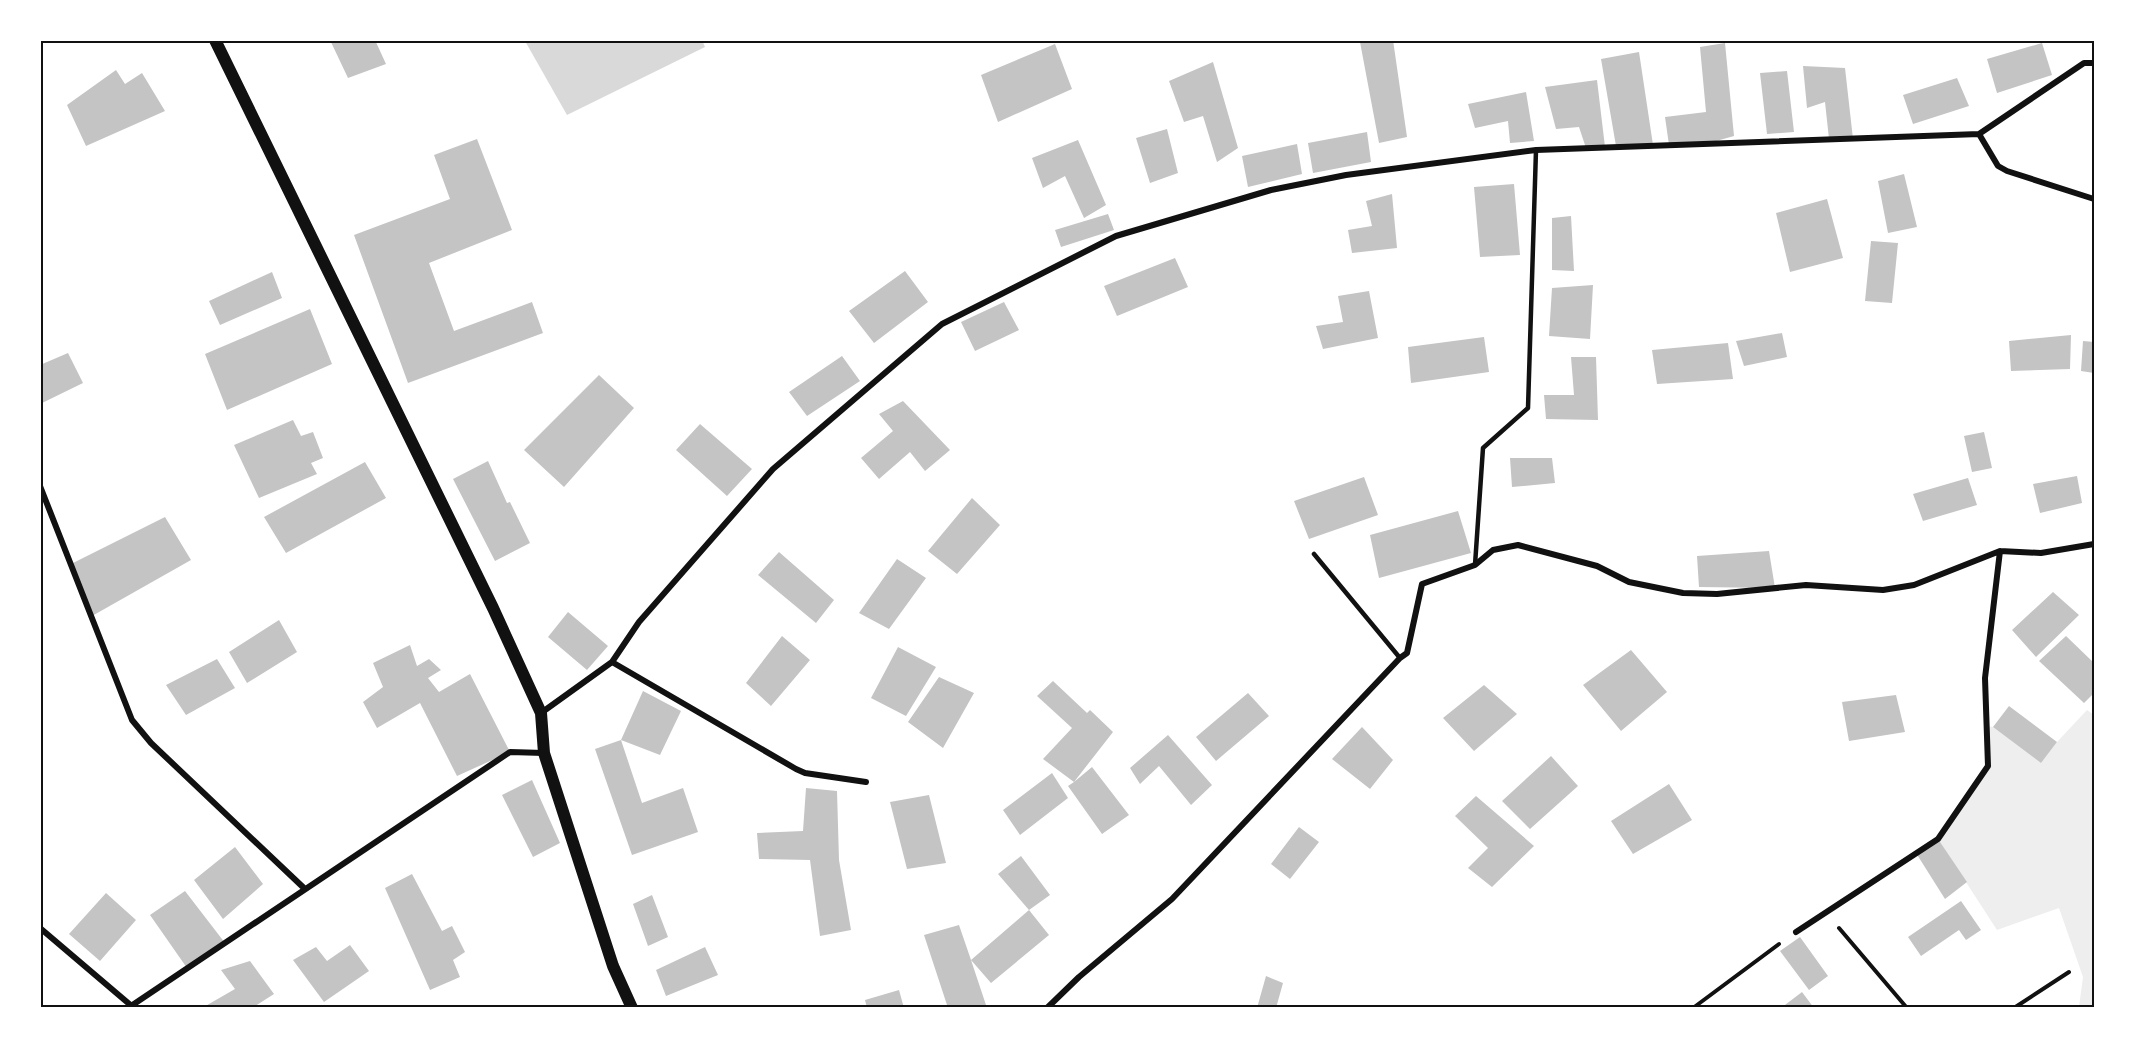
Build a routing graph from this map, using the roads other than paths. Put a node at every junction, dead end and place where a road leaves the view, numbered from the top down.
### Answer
1 (215, 40) edge
2 (2094, 63) edge
3 (1979, 134) junction
4 (1536, 150) junction
5 (2094, 199) edge
6 (40, 486) edge
7 (2094, 544) edge
8 (2000, 552) junction
9 (1314, 554) dead end
10 (1475, 565) junction
11 (1400, 658) junction
12 (612, 662) junction
13 (541, 713) junction
14 (543, 753) junction
15 (866, 782) dead end
16 (305, 889) junction
17 (40, 928) edge
18 (1796, 932) road end
19 (131, 1007) edge
20 (632, 1008) edge
21 (1047, 1008) edge

1 - 13 main road
2 - 3 street
3 - 4 street
3 - 5 street
4 - 10 lane
4 - 12 street
6 - 16 street
7 - 8 street
8 - 10 street
8 - 18 street
9 - 11 lane
10 - 11 street
11 - 21 street
12 - 13 street
12 - 15 street
13 - 14 main road
14 - 16 street
14 - 20 main road
16 - 19 street
17 - 19 street

